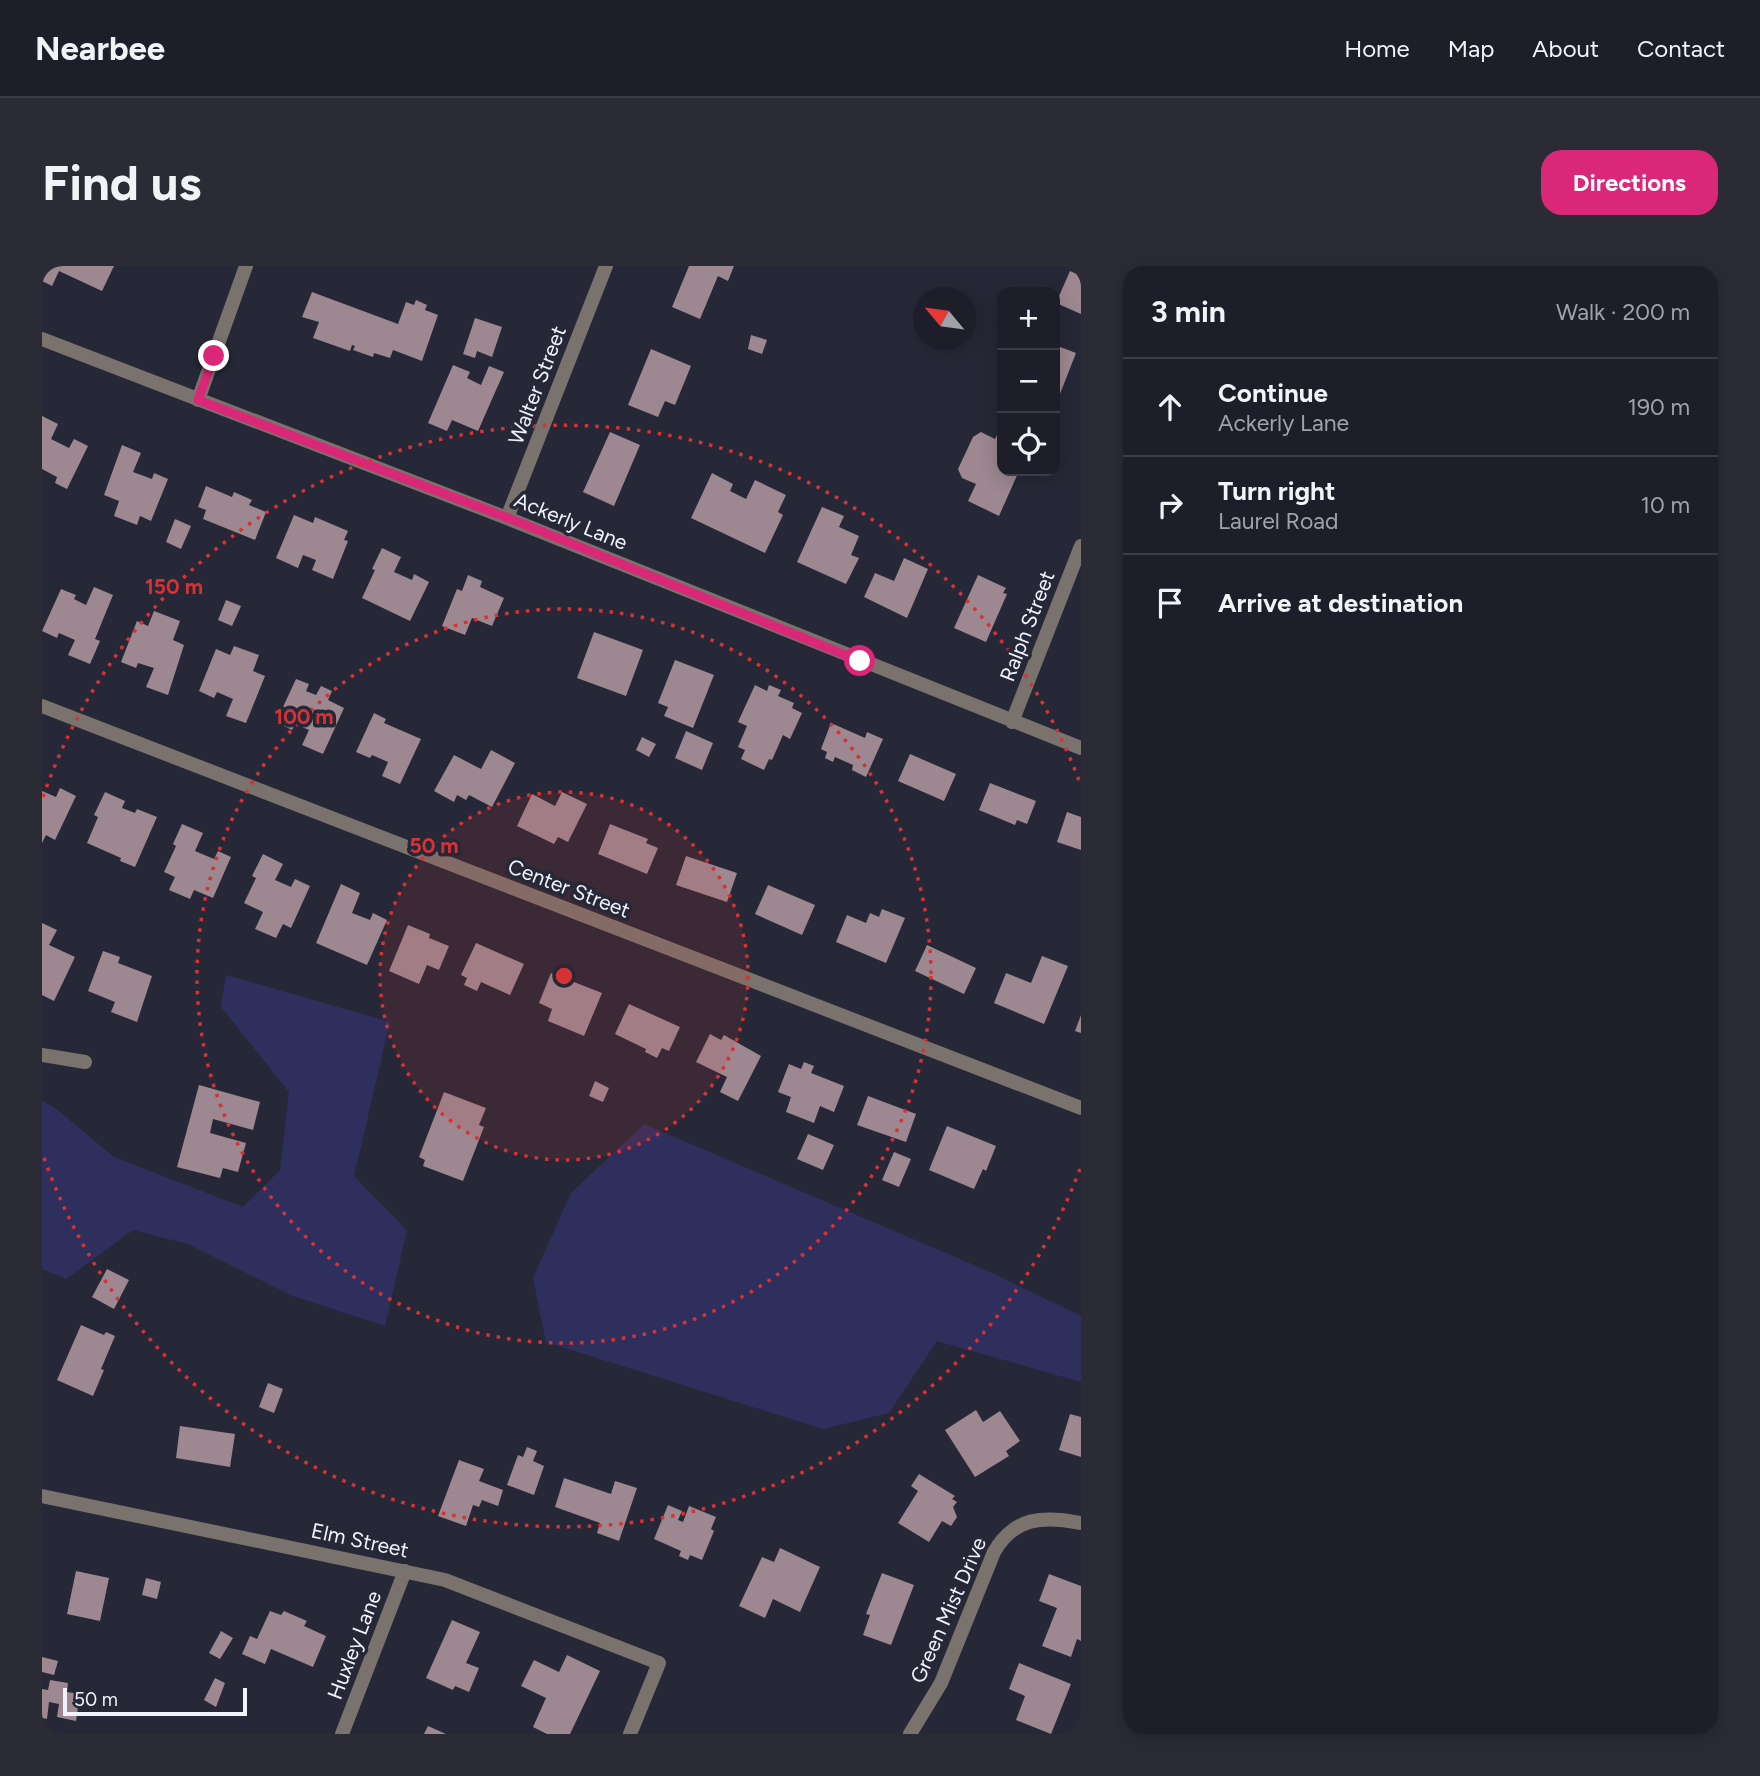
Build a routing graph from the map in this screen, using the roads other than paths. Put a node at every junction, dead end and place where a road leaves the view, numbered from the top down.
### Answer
1 (246, 266) edge
2 (606, 266) edge
3 (42, 340) edge
4 (198, 400) junction
5 (508, 518) junction
6 (1081, 546) edge
7 (42, 706) edge
8 (1012, 722) junction
9 (1081, 748) edge
10 (42, 1055) edge
11 (85, 1062) dead end
12 (1081, 1108) edge
13 (42, 1496) edge
14 (1081, 1522) edge
15 (405, 1571) junction
16 (342, 1734) edge
17 (630, 1734) edge
18 (910, 1734) edge

1 - 4 street
2 - 5 street, Walter Street
3 - 4 street, Ackerly Lane
4 - 5 street, Ackerly Lane
5 - 8 street, Ackerly Lane
6 - 8 street, Ralph Street
7 - 12 street, Center Street
8 - 9 street, Ackerly Lane
10 - 11 street
13 - 15 street, Elm Street
14 - 18 street, Green Mist Drive
15 - 16 street, Huxley Lane
15 - 17 street, Elm Street

